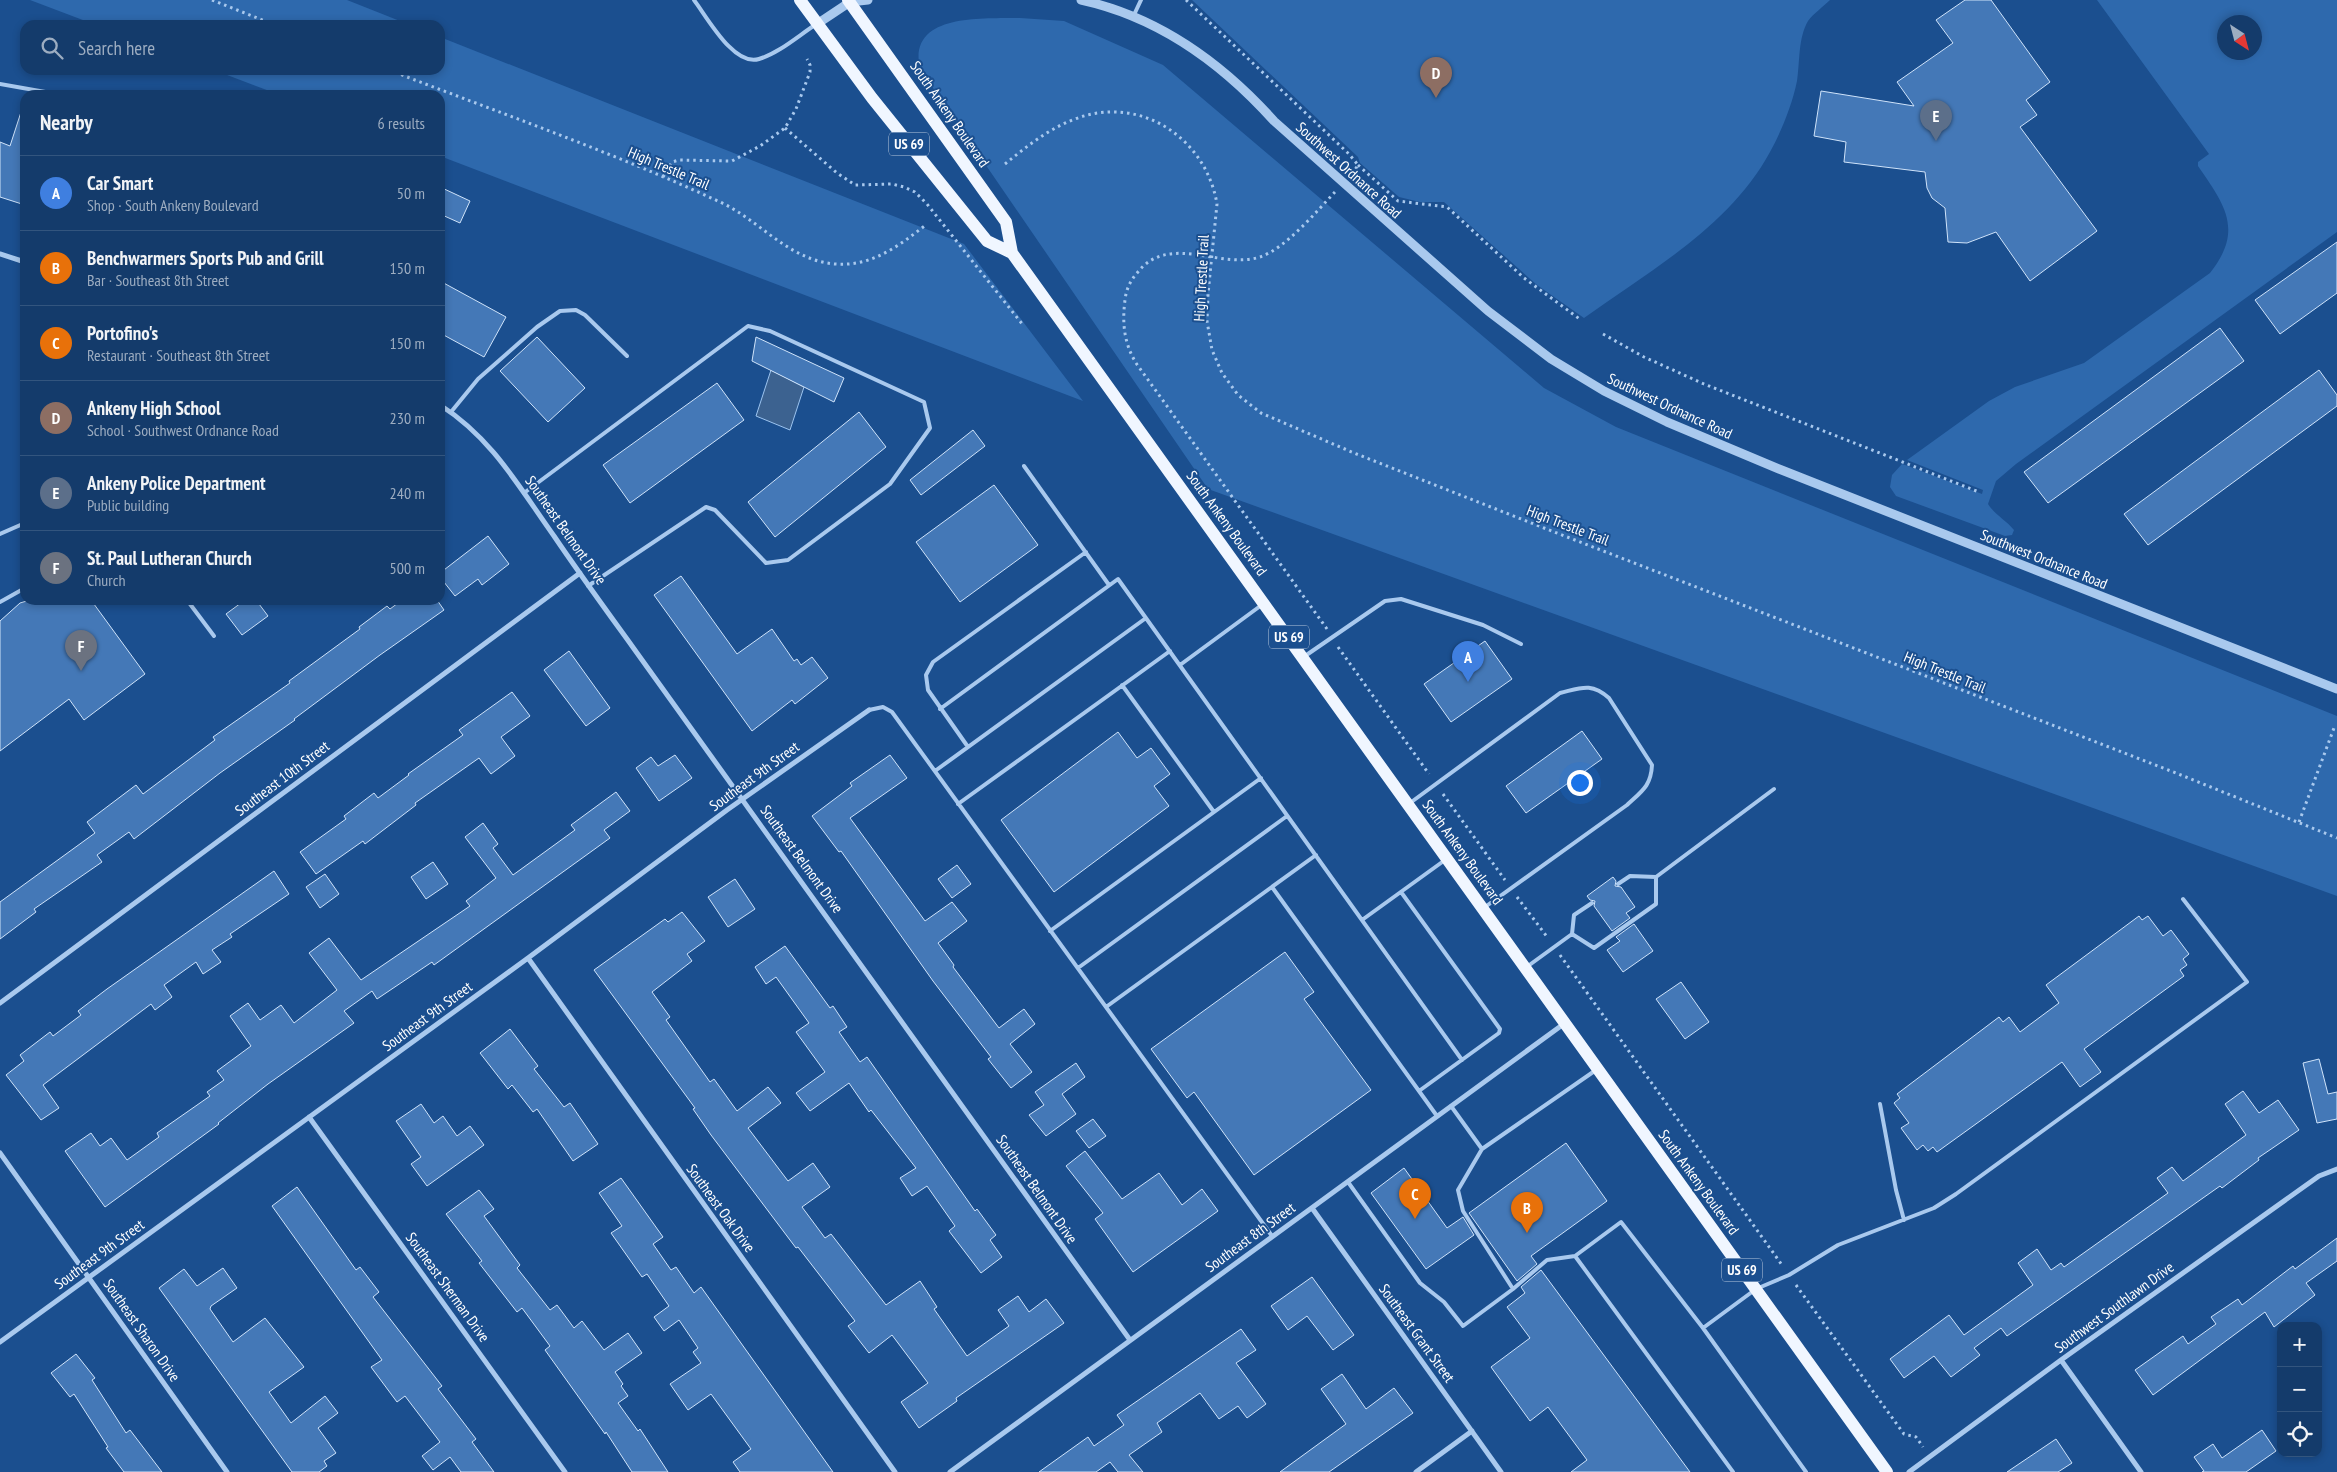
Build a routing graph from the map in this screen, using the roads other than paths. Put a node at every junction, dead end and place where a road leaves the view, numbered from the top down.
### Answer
1 (694, 0) edge
2 (800, 0) edge
3 (868, 0) edge
4 (1081, 0) edge
5 (1140, 0) edge
6 (849, 1) edge
7 (1133, 17) junction
8 (817, 24) junction
9 (0, 84) edge
10 (34, 90) edge
11 (1012, 253) junction
12 (0, 254) edge
13 (20, 260) edge
14 (627, 356) dead end
15 (445, 408) edge
16 (451, 412) junction
17 (1024, 466) dead end
18 (524, 494) junction
19 (20, 525) edge
20 (0, 534) edge
21 (1086, 552) junction
22 (580, 573) junction
23 (1109, 585) junction
24 (588, 586) junction
25 (20, 591) edge
26 (0, 602) edge
27 (1265, 603) junction
28 (191, 605) edge
29 (1146, 618) junction
30 (214, 636) dead end
31 (1521, 644) dead end
32 (1170, 651) junction
33 (1303, 657) junction
34 (1180, 665) junction
35 (1122, 685) junction
36 (2337, 689) edge
37 (940, 709) junction
38 (869, 710) joint
39 (968, 747) junction
40 (934, 771) junction
41 (1260, 778) junction
42 (1774, 790) dead end
43 (743, 799) junction
44 (958, 804) junction
45 (1408, 804) junction
46 (1214, 812) junction
47 (1287, 816) junction
48 (1316, 855) junction
49 (1448, 858) junction
50 (1656, 877) junction
51 (1618, 884) dead end
52 (1272, 887) junction
53 (1401, 892) junction
54 (2183, 899) dead end
55 (1592, 903) dead end
56 (1484, 908) junction
57 (1362, 920) junction
58 (1050, 931) junction
59 (1572, 934) junction
60 (528, 958) junction
61 (1078, 968) junction
62 (1526, 968) junction
63 (0, 1004) edge
64 (1106, 1007) junction
65 (1565, 1022) junction
66 (1462, 1060) junction
67 (1598, 1068) junction
68 (1419, 1091) junction
69 (1880, 1104) dead end
70 (1451, 1106) junction
71 (1437, 1116) junction
72 (309, 1117) junction
73 (1482, 1148) junction
74 (0, 1154) edge
75 (2337, 1169) edge
76 (1348, 1182) junction
77 (1312, 1208) junction
78 (1904, 1220) junction
79 (1272, 1236) junction
80 (1574, 1256) junction
81 (89, 1277) junction
82 (1513, 1289) junction
83 (1756, 1289) junction
84 (1703, 1328) junction
85 (1130, 1340) junction
86 (0, 1342) edge
87 (2061, 1360) junction
88 (1472, 1431) junction
89 (227, 1472) edge
90 (565, 1472) edge
91 (895, 1472) edge
92 (950, 1472) edge
93 (1416, 1472) edge
94 (1501, 1472) edge
95 (1733, 1472) edge
96 (1806, 1472) edge
97 (1887, 1472) edge
98 (1909, 1472) edge
99 (2141, 1472) edge

1 - 8 lane
2 - 8 main road, South Ankeny Boulevard / US 69
3 - 6 street
4 - 7 street, Southwest Ordnance Road
5 - 7 lane
6 - 8 street
6 - 11 main road, South Ankeny Boulevard / US 69
7 - 36 street, Southwest Ordnance Road
8 - 11 main road, South Ankeny Boulevard / US 69
9 - 10 lane
11 - 27 main road, South Ankeny Boulevard / US 69
12 - 13 street
14 - 16 lane
15 - 16 street, Southeast Belmont Drive
16 - 18 street, Southeast Belmont Drive
17 - 21 lane
18 - 22 street, Southeast Belmont Drive
18 - 24 lane
19 - 20 lane
21 - 23 lane
21 - 37 lane
22 - 24 street, Southeast Belmont Drive
22 - 63 street, Southeast 10th Street
23 - 29 lane
23 - 37 lane
24 - 43 street, Southeast Belmont Drive
25 - 26 lane
27 - 33 main road, South Ankeny Boulevard / US 69
27 - 34 lane
28 - 30 lane
29 - 32 lane
29 - 39 lane
31 - 33 lane
32 - 34 lane
32 - 35 lane
33 - 45 main road, South Ankeny Boulevard / US 69
34 - 41 lane
35 - 44 lane
35 - 46 lane
37 - 39 lane
38 - 40 lane
38 - 43 street, Southeast 9th Street
39 - 40 lane
40 - 44 lane
41 - 46 lane
41 - 47 lane
42 - 50 lane
43 - 60 street, Southeast 9th Street
43 - 85 street, Southeast Belmont Drive
44 - 58 lane
45 - 49 main road, South Ankeny Boulevard / US 69
45 - 56 lane
46 - 58 lane
47 - 48 lane
47 - 61 lane
48 - 52 lane
48 - 57 lane
49 - 53 lane
49 - 56 main road, South Ankeny Boulevard / US 69
50 - 51 lane
50 - 59 lane
52 - 64 lane
52 - 68 lane
53 - 57 lane
53 - 66 lane
54 - 78 lane
55 - 59 lane
56 - 62 main road, South Ankeny Boulevard / US 69
57 - 66 lane
58 - 61 lane
59 - 62 lane
60 - 72 street, Southeast 9th Street
60 - 91 street, Southeast Oak Drive
61 - 64 lane
62 - 65 main road, South Ankeny Boulevard / US 69
64 - 79 lane
65 - 67 main road, South Ankeny Boulevard / US 69
65 - 70 street, Southeast 8th Street
66 - 68 lane
67 - 73 lane
67 - 83 main road, South Ankeny Boulevard / US 69
68 - 71 lane
69 - 78 lane
70 - 71 street, Southeast 8th Street
70 - 73 lane
71 - 76 street, Southeast 8th Street
72 - 81 street, Southeast 9th Street
72 - 90 street, Southeast Sherman Drive
73 - 82 lane
74 - 81 street, Southeast Sharon Drive
75 - 87 street, Southwest Southlawn Drive
76 - 77 street, Southeast 8th Street
76 - 82 lane
77 - 79 street, Southeast 8th Street
77 - 88 street, Southeast Grant Street
78 - 83 lane
79 - 85 street, Southeast 8th Street
80 - 82 lane
80 - 84 lane
80 - 95 lane
81 - 86 street, Southeast 9th Street
81 - 89 street, Southeast Sharon Drive
83 - 84 lane
83 - 97 main road, South Ankeny Boulevard / US 69
84 - 96 lane
85 - 92 street, Southeast 8th Street
87 - 98 street, Southwest Southlawn Drive
87 - 99 street
88 - 93 street
88 - 94 street, Southeast Grant Street

